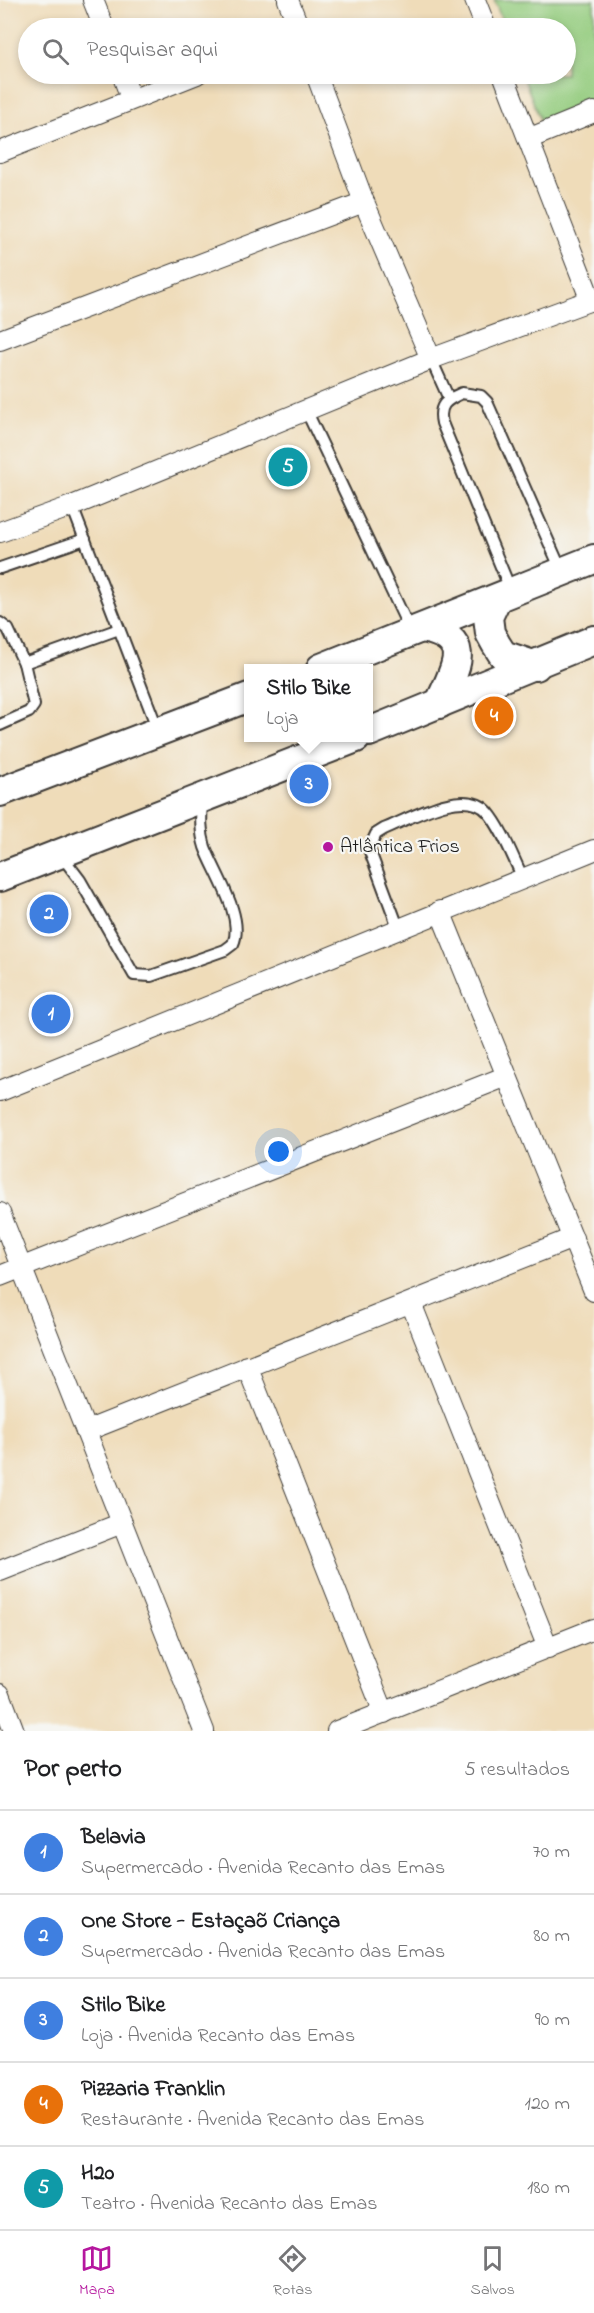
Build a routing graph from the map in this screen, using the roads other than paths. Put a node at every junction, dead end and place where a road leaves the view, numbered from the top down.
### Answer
1 (93, 0) edge
2 (288, 0) edge
3 (475, 0) edge
4 (100, 18) edge
5 (295, 18) edge
6 (482, 18) edge
7 (126, 84) edge
8 (170, 84) edge
9 (320, 84) edge
10 (507, 84) edge
11 (131, 98) junction
12 (594, 112) edge
13 (528, 139) junction
14 (0, 152) edge
15 (364, 202) junction
16 (592, 300) edge
17 (0, 340) edge
18 (431, 359) junction
19 (449, 399) junction
20 (306, 410) junction
21 (72, 506) junction
22 (0, 532) edge
23 (85, 539) junction
24 (594, 559) edge
25 (0, 568) edge
26 (562, 572) junction
27 (504, 596) junction
28 (0, 623) edge
29 (119, 629) junction
30 (418, 630) junction
31 (593, 642) edge
32 (24, 663) junction
33 (333, 664) edge
34 (536, 666) junction
35 (244, 699) edge
36 (439, 704) junction
37 (0, 725) edge
38 (373, 730) edge
39 (159, 732) junction
40 (346, 742) edge
41 (0, 792) edge
42 (202, 799) junction
43 (594, 850) edge
44 (60, 853) junction
45 (0, 877) edge
46 (524, 878) junction
47 (440, 911) junction
48 (398, 927) junction
49 (507, 1076) junction
50 (0, 1090) edge
51 (0, 1213) edge
52 (573, 1238) junction
53 (21, 1268) junction
54 (0, 1276) edge
55 (594, 1291) edge
56 (411, 1303) junction
57 (246, 1366) junction
58 (87, 1431) junction
59 (122, 1523) junction
60 (0, 1571) edge
61 (594, 1629) edge
62 (548, 1648) junction
63 (0, 1694) edge
64 (384, 1713) junction
65 (14, 1731) edge
66 (204, 1731) edge
67 (337, 1731) edge

1 - 4 street
2 - 5 street
3 - 6 street
7 - 11 street
8 - 11 street
9 - 15 street
10 - 13 street
11 - 14 street
12 - 13 street
13 - 16 street
15 - 17 street
15 - 18 street
16 - 18 street
18 - 19 lane
18 - 20 street
19 - 26 lane
19 - 27 lane
20 - 21 street
20 - 30 lane
21 - 22 street
21 - 23 lane
23 - 25 lane
23 - 29 lane
24 - 26 main road
26 - 27 main road
27 - 30 main road
27 - 34 main road
28 - 32 lane
29 - 32 lane
29 - 39 lane
30 - 33 main road
30 - 36 main road
31 - 34 main road
32 - 37 lane
34 - 36 main road
35 - 39 main road
36 - 38 main road
39 - 41 main road
40 - 42 main road
42 - 44 main road
42 - 44 lane
43 - 46 street
44 - 45 main road
46 - 47 street
46 - 48 lane
47 - 48 street
47 - 49 street
48 - 50 street
49 - 52 street
49 - 53 street
51 - 53 street
52 - 55 street
52 - 56 street
53 - 54 street
53 - 58 street
56 - 57 street
56 - 62 street
57 - 58 street
57 - 64 street
58 - 59 street
59 - 60 street
59 - 66 street
61 - 62 street
62 - 64 street
63 - 65 street
64 - 67 street

